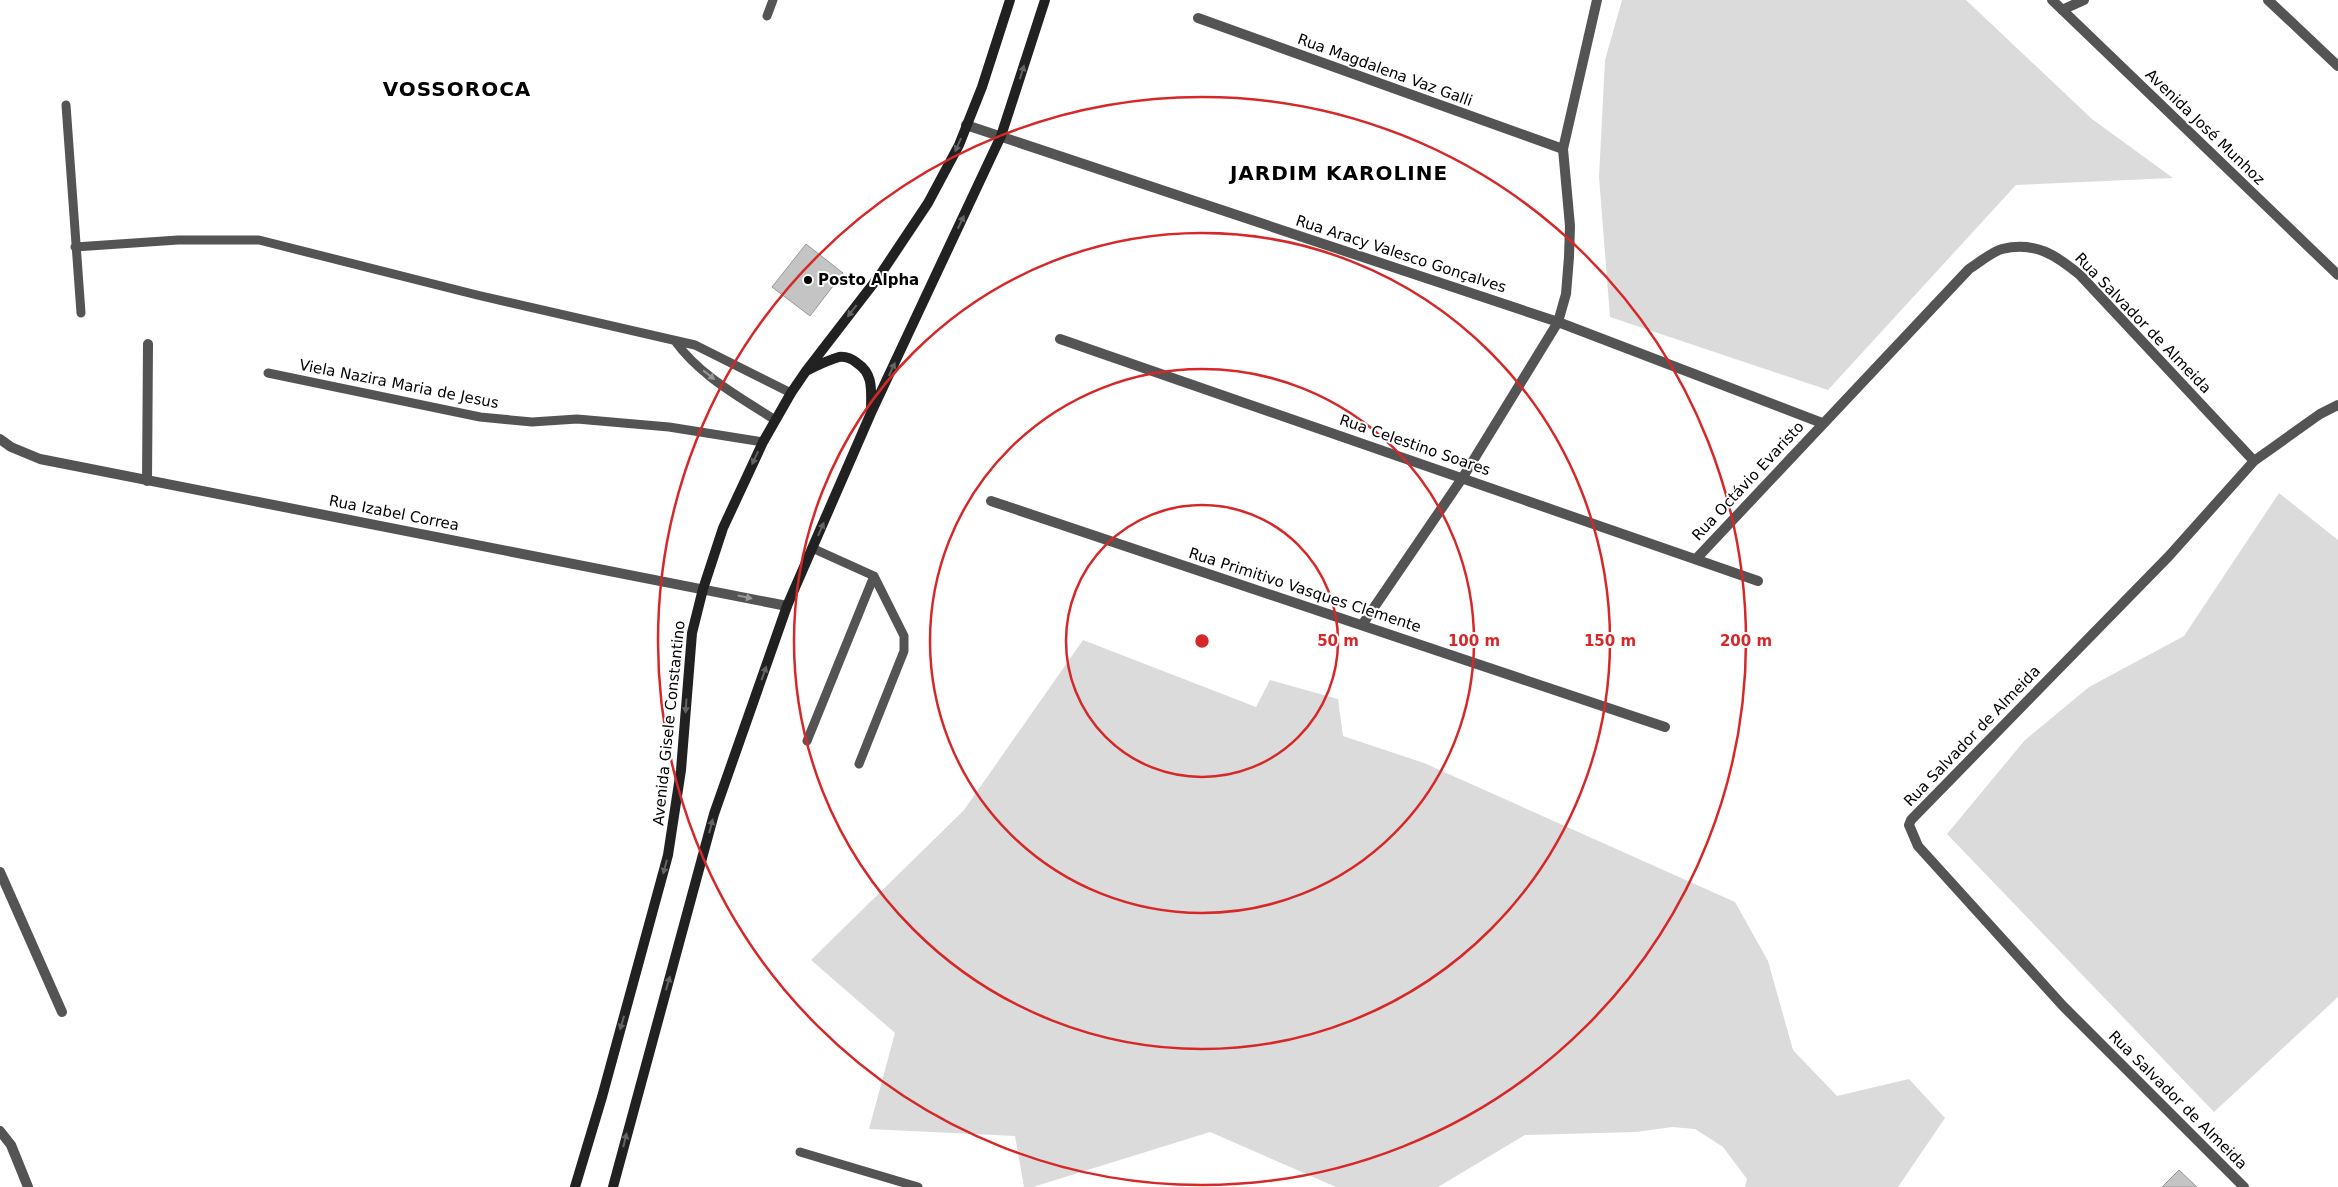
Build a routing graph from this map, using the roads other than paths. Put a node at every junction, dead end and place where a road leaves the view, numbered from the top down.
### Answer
1 (773, 0) edge
2 (1010, 0) edge
3 (1045, 0) edge
4 (1597, 0) edge
5 (2052, 0) edge
6 (2084, 0) edge
7 (2268, 0) edge
8 (2062, 10) junction
9 (767, 16) dead end
10 (1198, 18) dead end
11 (2338, 66) edge
12 (66, 105) dead end
13 (966, 125) junction
14 (1001, 136) junction
15 (1563, 149) junction
16 (75, 247) junction
17 (2338, 275) edge
18 (81, 314) dead end
19 (1558, 322) junction
20 (1060, 339) dead end
21 (675, 341) junction
22 (148, 344) dead end
23 (806, 371) junction
24 (268, 373) dead end
25 (791, 393) junction
26 (2338, 404) edge
27 (872, 413) junction
28 (775, 420) junction
29 (1822, 423) junction
30 (0, 439) edge
31 (762, 442) junction
32 (2254, 461) junction
33 (1464, 478) junction
34 (146, 481) junction
35 (991, 501) dead end
36 (812, 548) junction
37 (1696, 559) junction
38 (874, 576) junction
39 (1758, 581) dead end
40 (703, 589) junction
41 (787, 606) junction
42 (1362, 625) junction
43 (1665, 727) dead end
44 (806, 741) dead end
45 (860, 764) dead end
46 (0, 872) edge
47 (62, 1012) dead end
48 (0, 1131) edge
49 (800, 1152) dead end
50 (28, 1187) edge
51 (575, 1187) edge
52 (613, 1187) edge
53 (918, 1187) edge
54 (2244, 1187) edge

1 - 9 lane
2 - 13 main road, Avenida Gisele Constantino
14 -> 3 main road
4 - 15 street
5 - 8 street, Avenida José Munhoz
6 - 8 street
7 - 11 street
8 - 17 street, Avenida José Munhoz
10 - 15 street, Rua Magdalena Vaz Galli
12 - 16 lane
13 - 14 street, Rua Aracy Valesco Gonçalves
13 -> 23 main road, Avenida Gisele Constantino
14 - 19 street, Rua Aracy Valesco Gonçalves
27 -> 14 main road
15 - 19 street
16 - 18 lane
16 - 21 lane
19 - 29 street, Rua Aracy Valesco Gonçalves
19 - 33 street
20 - 33 street, Rua Celestino Soares
21 - 25 lane
21 -> 28 lane
22 - 34 street
23 - 25 main road, Avenida Gisele Constantino
23 - 27 main road
24 - 31 lane, Viela Nazira Maria de Jesus
25 - 28 main road, Avenida Gisele Constantino
26 - 32 street, Rua Salvador de Almeida
36 -> 27 main road
28 - 31 main road, Avenida Gisele Constantino
29 - 32 street, Rua Salvador de Almeida
29 - 37 street, Rua Octávio Evaristo
30 - 34 street, Rua Izabel Correa
31 -> 40 main road, Avenida Gisele Constantino
32 - 54 street, Rua Salvador de Almeida
33 - 37 street, Rua Celestino Soares
33 - 42 street
34 - 40 street, Rua Izabel Correa
35 - 42 street, Rua Primitivo Vasques Clemente
36 - 38 lane
36 - 41 main road
37 - 39 street, Rua Celestino Soares
38 - 44 lane
38 - 45 lane
40 -> 41 street, Rua Izabel Correa
40 -> 51 main road, Avenida Gisele Constantino
52 -> 41 main road
42 - 43 street, Rua Primitivo Vasques Clemente
46 - 47 street
48 - 50 street
49 - 53 lane

